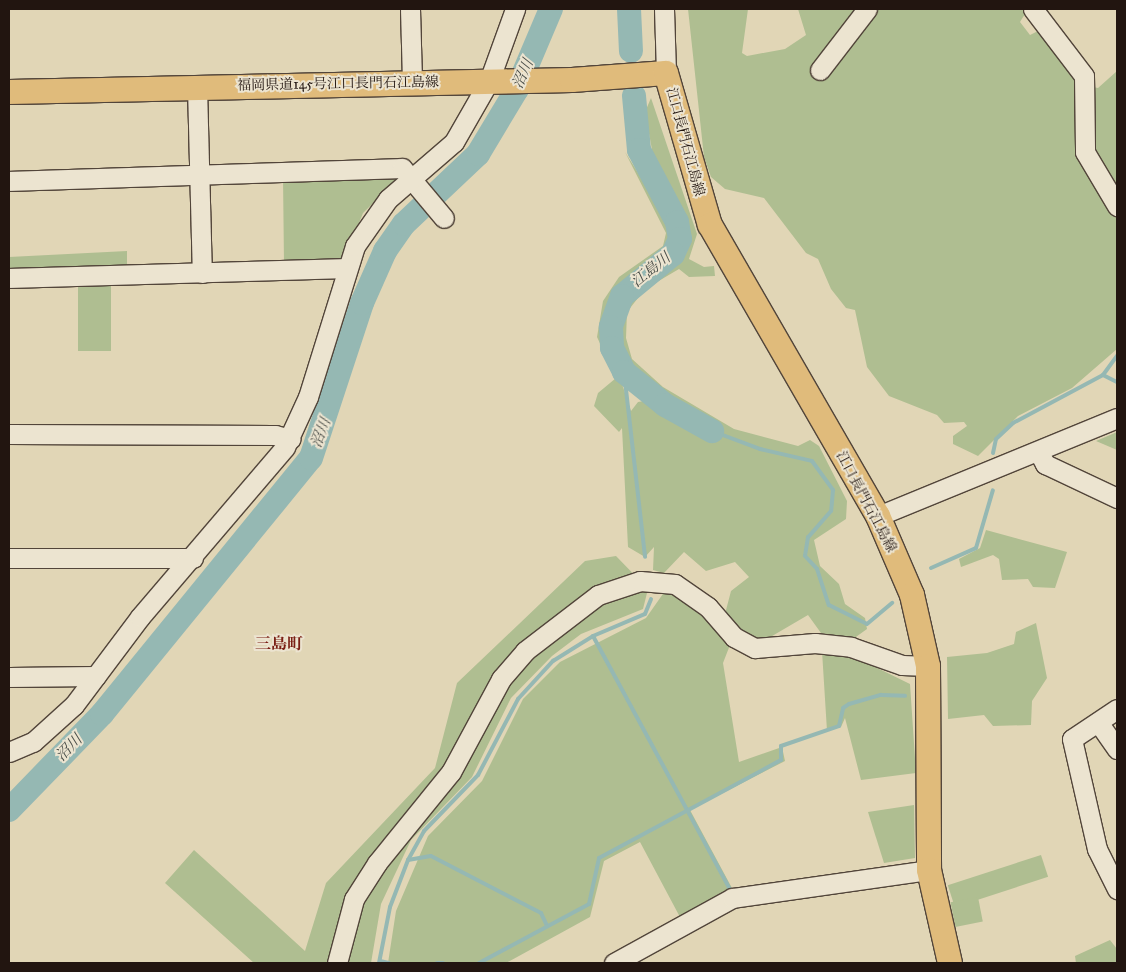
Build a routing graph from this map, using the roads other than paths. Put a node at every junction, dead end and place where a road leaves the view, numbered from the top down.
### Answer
1 (410, 9) edge
2 (515, 9) edge
3 (664, 9) edge
4 (867, 9) edge
5 (1033, 9) edge
6 (820, 70) dead end
7 (666, 72) junction
8 (494, 81) junction
9 (412, 82) junction
10 (197, 87) junction
11 (9, 92) edge
12 (198, 173) junction
13 (414, 180) junction
14 (9, 181) edge
15 (1117, 206) edge
16 (444, 218) dead end
17 (347, 268) junction
18 (202, 273) junction
19 (9, 278) edge
20 (1117, 418) edge
21 (9, 434) edge
22 (290, 439) junction
23 (1039, 453) junction
24 (1117, 498) edge
25 (878, 516) junction
26 (9, 558) edge
27 (193, 558) junction
28 (928, 666) junction
29 (96, 676) junction
30 (9, 677) edge
31 (1117, 709) edge
32 (1098, 722) junction
33 (1117, 749) edge
34 (9, 752) edge
35 (929, 870) junction
36 (1117, 889) edge
37 (337, 963) edge
38 (614, 963) edge
39 (950, 963) edge

1 - 9 street
2 - 8 street
3 - 7 street
4 - 6 street
5 - 15 street
7 - 8 main road, 福岡県道145号江口長門石江島線
7 - 25 main road, 江口長門石江島線
8 - 9 main road, 福岡県道145号江口長門石江島線
8 - 13 street
9 - 10 main road, 福岡県道145号江口長門石江島線
10 - 11 main road, 福岡県道145号江口長門石江島線
10 - 12 street
12 - 13 street
12 - 14 street
12 - 18 street
13 - 16 street
13 - 17 street
17 - 18 street
17 - 22 street
18 - 19 street
20 - 23 street
21 - 22 street
22 - 27 street
23 - 24 street
23 - 25 street
25 - 28 main road, 江口長門石江島線
26 - 27 street
27 - 29 street
28 - 35 main road, 江口長門石江島線
28 - 37 street
29 - 30 street
29 - 34 street
31 - 32 street
32 - 33 street
32 - 36 street
35 - 38 street
35 - 39 main road, 江口長門石江島線

